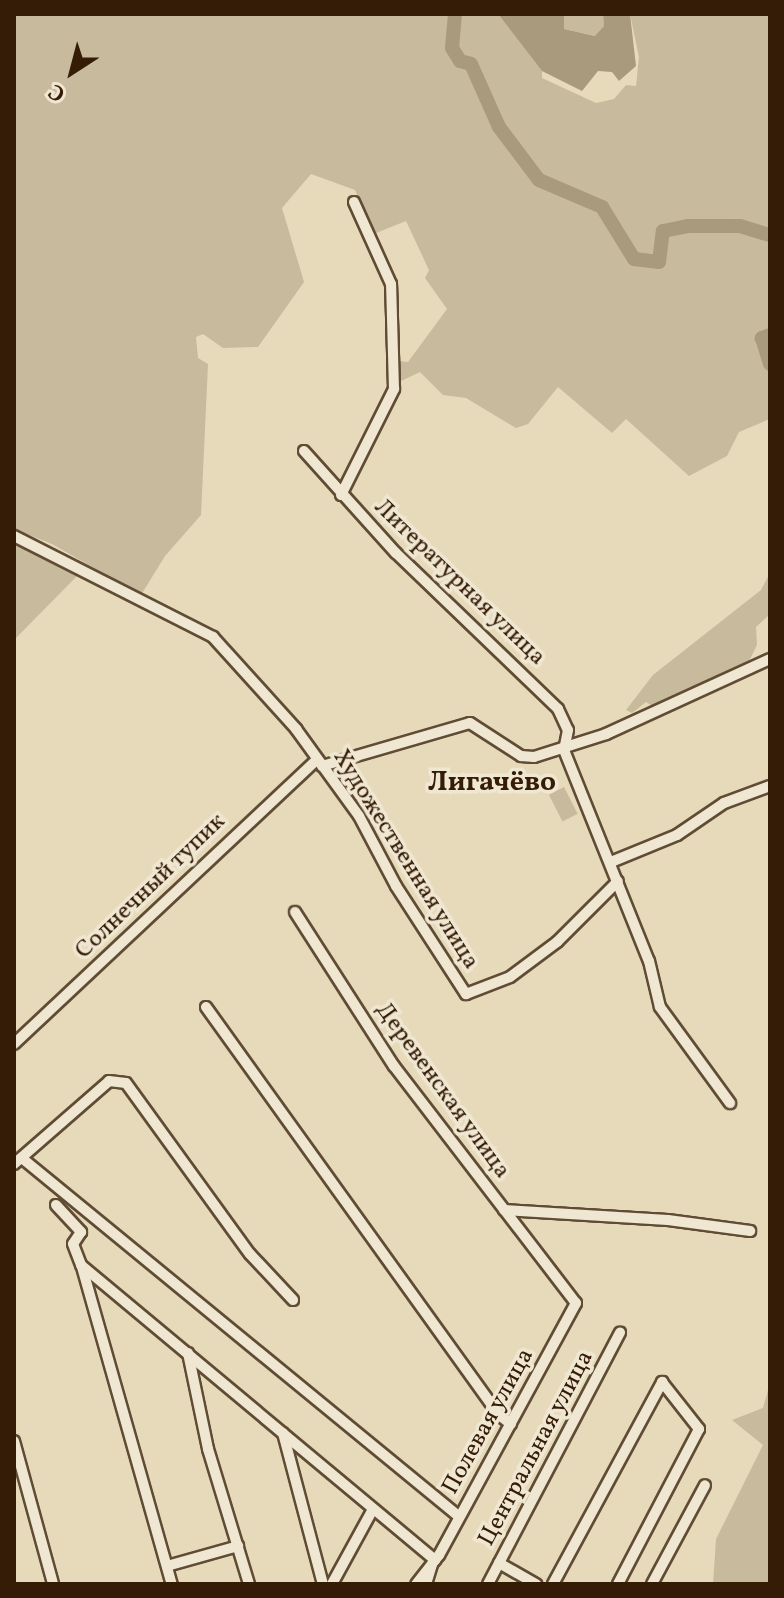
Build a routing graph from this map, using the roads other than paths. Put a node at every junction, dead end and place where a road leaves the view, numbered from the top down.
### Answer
1 (354, 202) dead end
2 (304, 451) dead end
3 (341, 495) junction
4 (14, 536) edge
5 (770, 659) edge
6 (564, 750) junction
7 (320, 762) junction
8 (770, 786) edge
9 (611, 862) junction
10 (618, 881) junction
11 (295, 912) dead end
12 (206, 1007) dead end
13 (14, 1044) edge
14 (730, 1103) dead end
15 (19, 1161) edge
16 (56, 1205) dead end
17 (504, 1210) junction
18 (750, 1231) dead end
19 (81, 1265) junction
20 (569, 1293) joint
21 (293, 1300) dead end
22 (620, 1333) dead end
23 (188, 1353) junction
24 (511, 1424) junction
25 (283, 1433) junction
26 (14, 1441) edge
27 (705, 1485) dead end
28 (373, 1509) junction
29 (456, 1514) dead end
30 (238, 1546) junction
31 (434, 1562) junction
32 (499, 1563) junction
33 (167, 1566) junction
34 (53, 1584) edge
35 (172, 1584) edge
36 (249, 1584) edge
37 (323, 1584) edge
38 (332, 1584) edge
39 (416, 1584) edge
40 (426, 1584) edge
41 (488, 1584) edge
42 (536, 1584) edge
43 (553, 1584) edge
44 (618, 1584) edge
45 (652, 1584) edge

1 - 3 street
2 - 3 street, Литературная улица
3 - 6 street, Литературная улица
4 - 7 street, Художественная улица
5 - 6 street
6 - 7 street
6 - 9 street, Литературная улица
7 - 10 street, Художественная улица
7 - 13 street, Солнечный тупик
8 - 9 street
9 - 10 street, Литературная улица
10 - 14 street, Литературная улица
11 - 17 street, Деревенская улица
12 - 24 street
15 - 21 street
15 - 29 street
16 - 19 street
17 - 18 street
17 - 20 street, Деревенская улица
19 - 23 street
19 - 33 street
20 - 24 street, Полевая улица
22 - 32 street, Центральная улица
23 - 25 street
23 - 30 street
24 - 31 street, Полевая улица
25 - 28 street
25 - 37 street
26 - 34 street
27 - 45 street
28 - 31 street
28 - 38 street
30 - 33 street
30 - 36 street
31 - 39 street, Полевая улица
31 - 40 street, Полевая улица
32 - 41 street, Центральная улица
32 - 42 street
33 - 35 street
43 - 44 street

